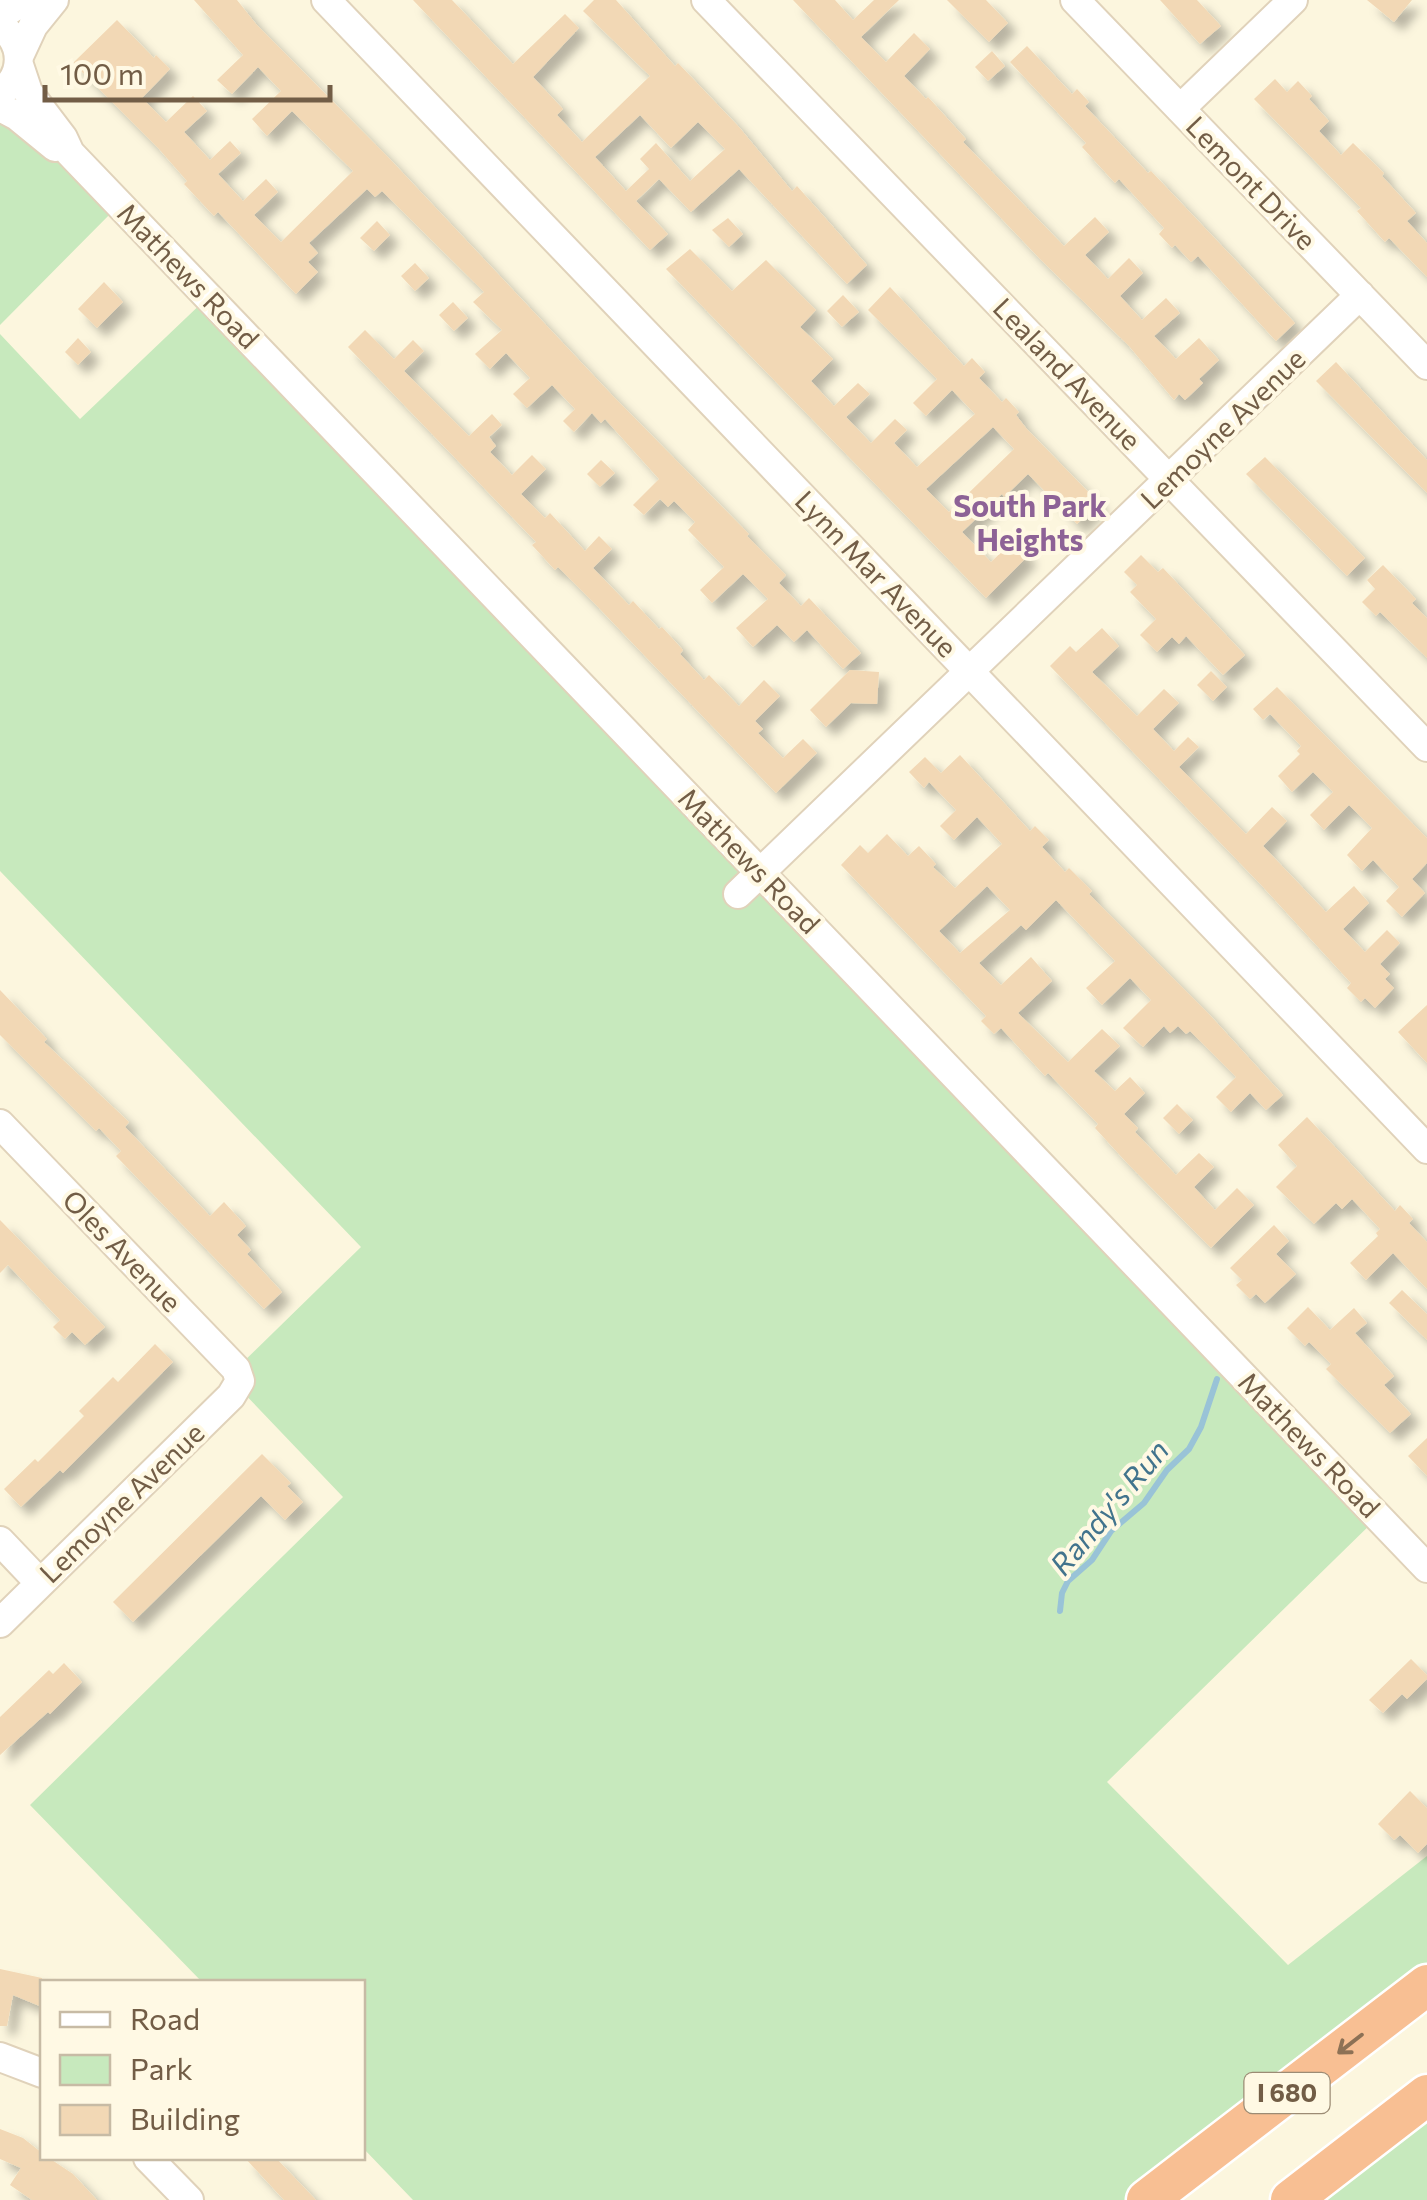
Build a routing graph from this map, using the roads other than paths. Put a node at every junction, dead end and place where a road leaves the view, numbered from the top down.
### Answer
1 (25, 0) edge
2 (54, 0) edge
3 (326, 0) edge
4 (706, 0) edge
5 (1075, 0) edge
6 (1293, 0) edge
7 (0, 16) edge
8 (0, 25) edge
9 (20, 59) junction
10 (0, 93) edge
11 (0, 108) edge
12 (1180, 109) junction
13 (70, 153) junction
14 (1360, 296) junction
15 (1427, 366) edge
16 (1170, 480) junction
17 (970, 672) junction
18 (1427, 747) edge
19 (760, 872) junction
20 (738, 894) dead end
21 (0, 1124) edge
22 (1427, 1149) edge
23 (240, 1381) joint
24 (0, 1542) edge
25 (1427, 1568) edge
26 (40, 1583) junction
27 (0, 1623) edge
28 (1427, 1985) edge
29 (0, 2056) edge
30 (40, 2072) edge
31 (1427, 2095) edge
32 (150, 2160) edge
33 (189, 2200) edge
34 (1147, 2200) edge
35 (1291, 2200) edge

1 - 7 street
2 - 9 street
3 - 17 street, Lynn Mar Avenue
4 - 16 street, Lealand Avenue
5 - 12 street, Lemont Drive
6 - 12 street
8 - 9 street, Mathews Road
9 - 10 street
9 - 13 street, Mathews Road
11 - 13 street, Mathews Road
12 - 14 street, Lemont Drive
13 - 19 street, Mathews Road
14 - 15 street, Lemont Drive
14 - 16 street, Lemoyne Avenue
16 - 17 street, Lemoyne Avenue
16 - 18 street, Lealand Avenue
17 - 19 street, Lemoyne Avenue
17 - 22 street, Lynn Mar Avenue
19 - 20 street, Lemoyne Avenue
19 - 25 street, Mathews Road
21 - 23 street, Oles Avenue
23 - 26 street, Lemoyne Avenue
24 - 26 street
26 - 27 street, Lemoyne Avenue
28 -> 34 highway, I 680
29 - 30 street
31 - 35 highway
32 - 33 street

